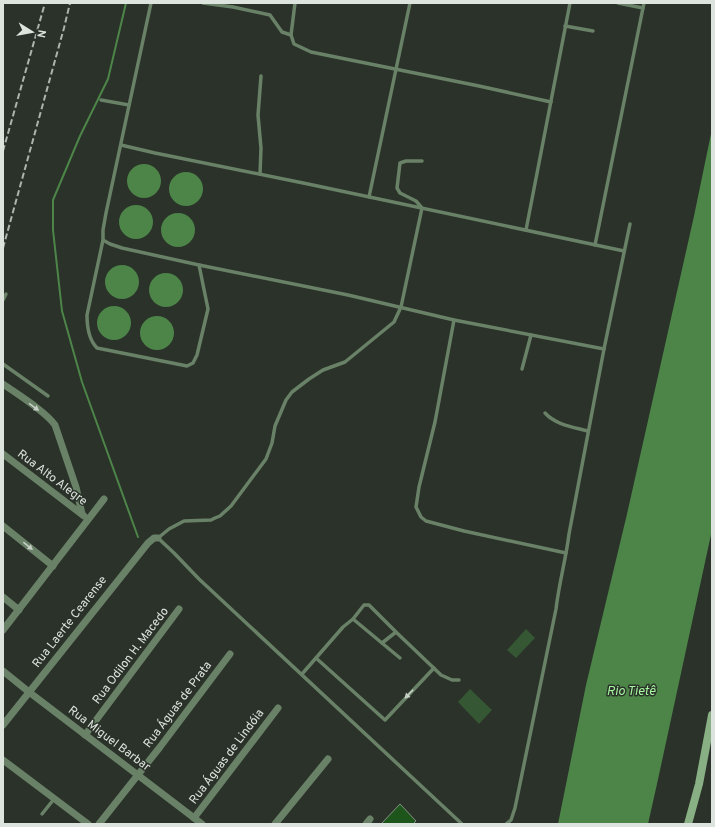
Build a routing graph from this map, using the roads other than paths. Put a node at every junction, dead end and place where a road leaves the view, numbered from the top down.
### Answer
1 (151, 3) edge
2 (203, 3) edge
3 (295, 3) edge
4 (410, 3) edge
5 (570, 3) edge
6 (618, 3) edge
7 (644, 3) edge
8 (643, 8) junction
9 (565, 26) junction
10 (593, 31) dead end
11 (291, 35) junction
12 (396, 69) junction
13 (261, 76) dead end
14 (101, 100) dead end
15 (550, 102) junction
16 (130, 105) junction
17 (121, 145) junction
18 (422, 161) dead end
19 (260, 174) junction
20 (369, 197) junction
21 (422, 208) junction
22 (630, 224) dead end
23 (526, 230) junction
24 (103, 240) junction
25 (595, 245) junction
26 (624, 251) junction
27 (199, 265) junction
28 (6, 294) dead end
29 (3, 300) edge
30 (401, 307) junction
31 (454, 320) junction
32 (530, 335) junction
33 (604, 349) junction
34 (3, 364) edge
35 (522, 369) dead end
36 (3, 384) edge
37 (48, 396) dead end
38 (545, 413) dead end
39 (588, 431) junction
40 (3, 454) edge
41 (104, 499) dead end
42 (82, 514) junction
43 (88, 518) junction
44 (3, 526) edge
45 (158, 538) junction
46 (566, 553) junction
47 (53, 566) junction
48 (3, 597) edge
49 (179, 609) dead end
50 (19, 610) junction
51 (353, 619) junction
52 (3, 630) edge
53 (396, 632) junction
54 (382, 643) junction
55 (230, 654) dead end
56 (316, 658) junction
57 (400, 658) dead end
58 (434, 668) junction
59 (3, 671) edge
60 (302, 674) junction
61 (460, 680) dead end
62 (29, 692) junction
63 (278, 708) dead end
64 (712, 715) edge
65 (3, 725) edge
66 (711, 728) edge
67 (85, 735) junction
68 (709, 741) edge
69 (328, 759) dead end
70 (3, 760) edge
71 (138, 775) junction
72 (54, 798) junction
73 (42, 814) dead end
74 (194, 818) junction
75 (88, 824) edge
76 (98, 824) edge
77 (202, 824) edge
78 (275, 824) edge
79 (462, 824) edge
80 (506, 824) edge
81 (688, 824) edge

1 - 16 lane
2 - 11 lane
3 - 11 lane
4 - 12 lane
5 - 9 lane
6 - 8 lane
7 - 8 lane
8 - 25 lane
9 - 10 lane
9 - 15 lane
11 - 12 lane
12 - 15 lane
12 - 20 lane
13 - 19 lane
14 - 16 lane
15 - 23 lane
16 - 17 lane
17 - 19 lane
17 - 24 lane
18 - 21 lane
19 - 20 lane
20 - 21 lane
21 - 23 lane
21 - 30 lane
22 - 26 lane
23 - 25 lane
24 - 27 lane
24 - 27 lane
25 - 26 lane
26 - 33 lane
27 - 30 lane
28 - 29 lane
30 - 31 lane
30 - 45 lane
31 - 32 lane
31 - 46 lane
32 - 33 lane
32 - 35 lane
33 - 39 lane
34 - 37 lane
36 -> 42 street
38 - 39 lane
39 - 46 lane
40 - 42 street, Rua Alto Alegre
41 - 43 street
42 - 43 street, Rua Alto Alegre
43 - 47 street
44 -> 47 street
45 - 60 lane
45 - 62 street, Rua Laerte Cearense
46 - 80 lane
47 - 50 street
48 - 50 street
49 - 67 street, Rua Odilon H. Macedo
50 - 52 street
51 - 53 lane
51 - 54 lane
51 - 56 lane
53 - 54 lane
53 - 58 lane
54 - 57 lane
55 - 71 street, Rua Águas de Prata
58 -> 56 lane
56 - 60 lane
58 - 61 lane
59 - 62 street, Rua Miguel Barbar
60 - 79 lane
62 - 65 street, Rua Laerte Cearense
62 - 67 street, Rua Miguel Barbar
63 - 74 street, Rua Águas de Lindóia
64 - 66 main road
66 - 68 main road
67 - 71 street, Rua Miguel Barbar
68 - 81 main road
69 - 78 street
70 - 72 street
71 - 74 street, Rua Miguel Barbar
71 - 76 street, Rua Águas de Prata
72 - 73 lane
72 - 75 street
74 - 77 street, Rua Miguel Barbar

